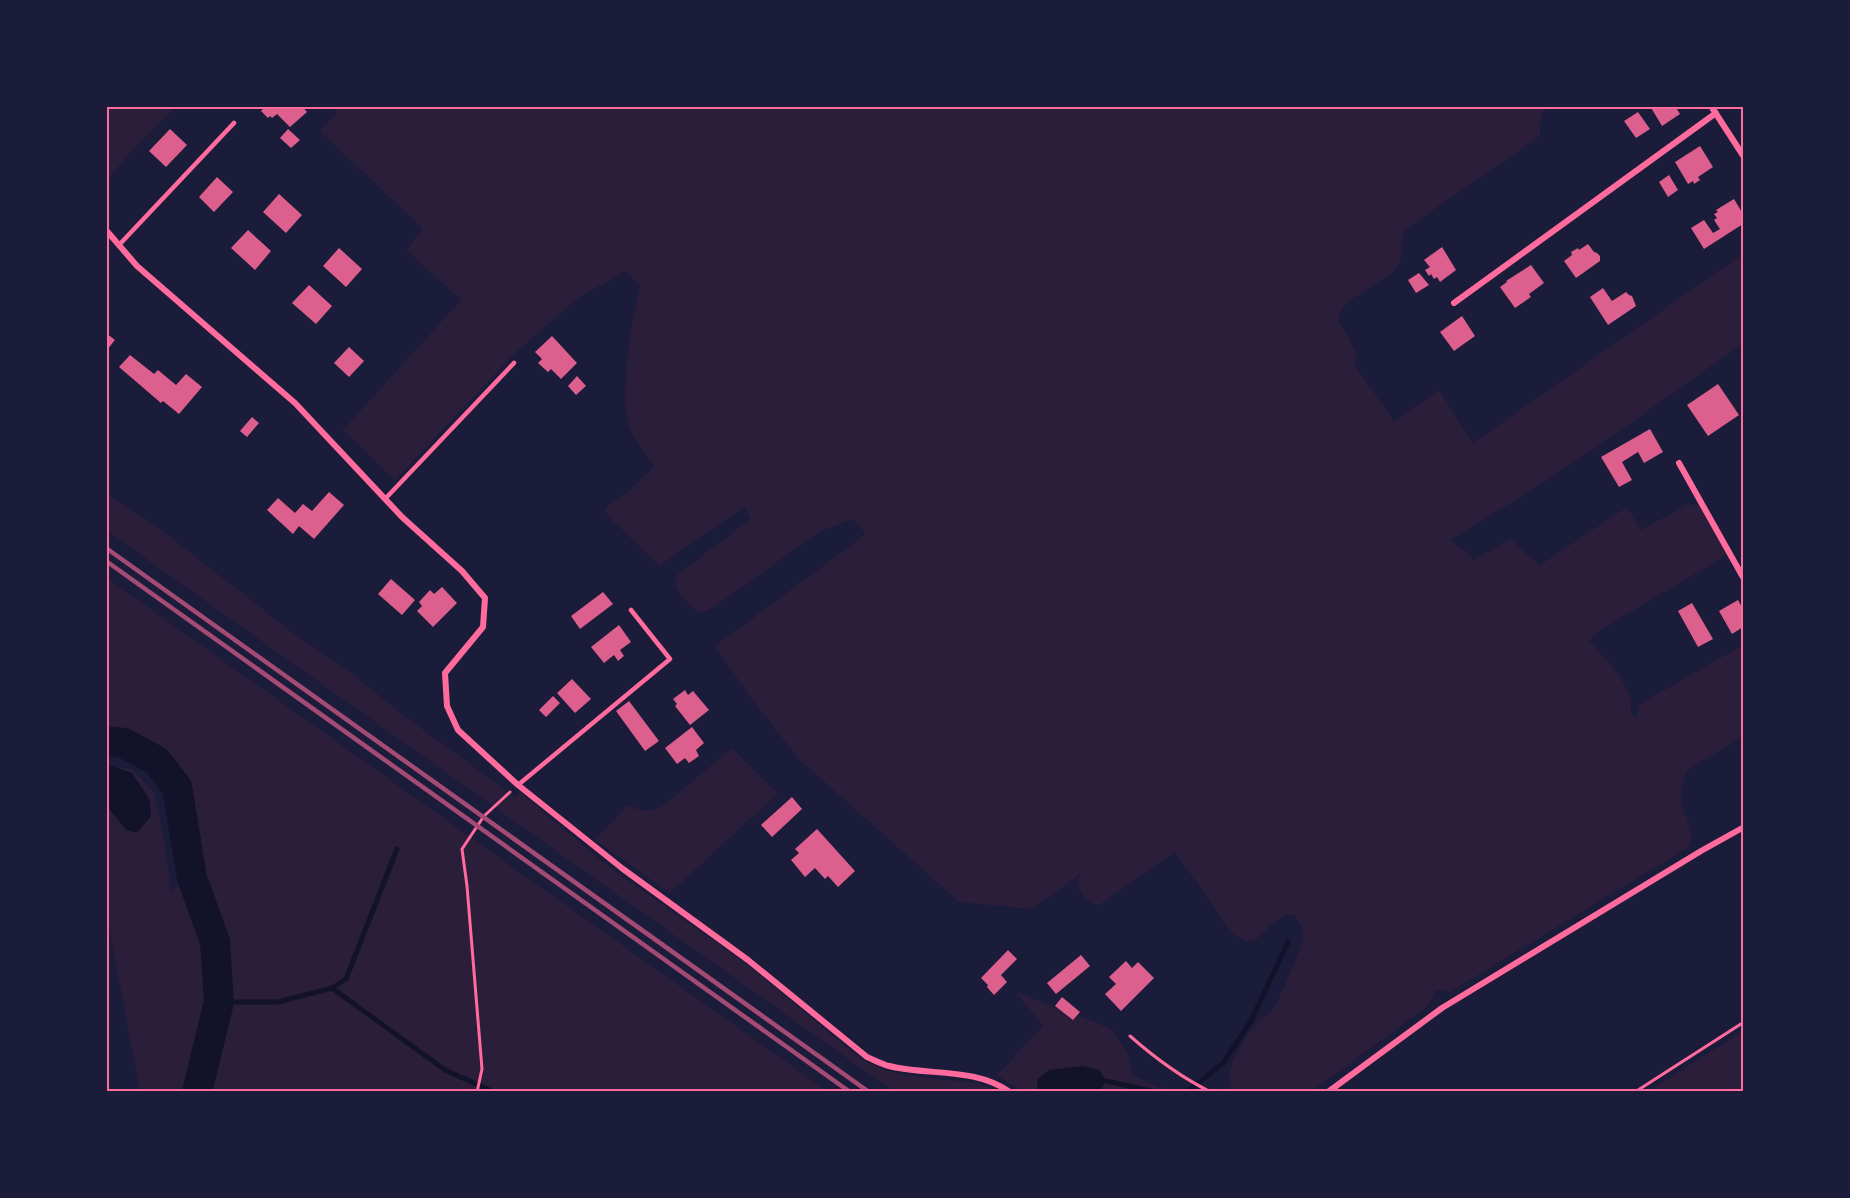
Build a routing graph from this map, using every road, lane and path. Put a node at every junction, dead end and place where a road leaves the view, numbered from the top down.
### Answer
1 (1711, 106) edge
2 (1716, 113) junction
3 (234, 123) dead end
4 (1743, 157) edge
5 (106, 230) edge
6 (119, 245) junction
7 (1454, 303) dead end
8 (514, 363) dead end
9 (1679, 463) dead end
10 (385, 499) junction
11 (1743, 579) edge
12 (631, 610) dead end
13 (518, 785) junction
14 (1743, 829) edge
15 (1743, 1022) edge
16 (1130, 1036) dead end
17 (477, 1092) edge
18 (1010, 1092) edge
19 (1211, 1092) edge
20 (1328, 1092) edge
21 (1635, 1092) edge

1 - 2 street
2 - 4 street
2 - 7 street
3 - 6 lane
5 - 6 street
6 - 10 street
8 - 10 lane
9 - 11 street
10 - 13 street
12 - 13 lane
13 - 17 path
13 - 18 street
14 - 20 street
15 - 21 path
16 - 19 path

